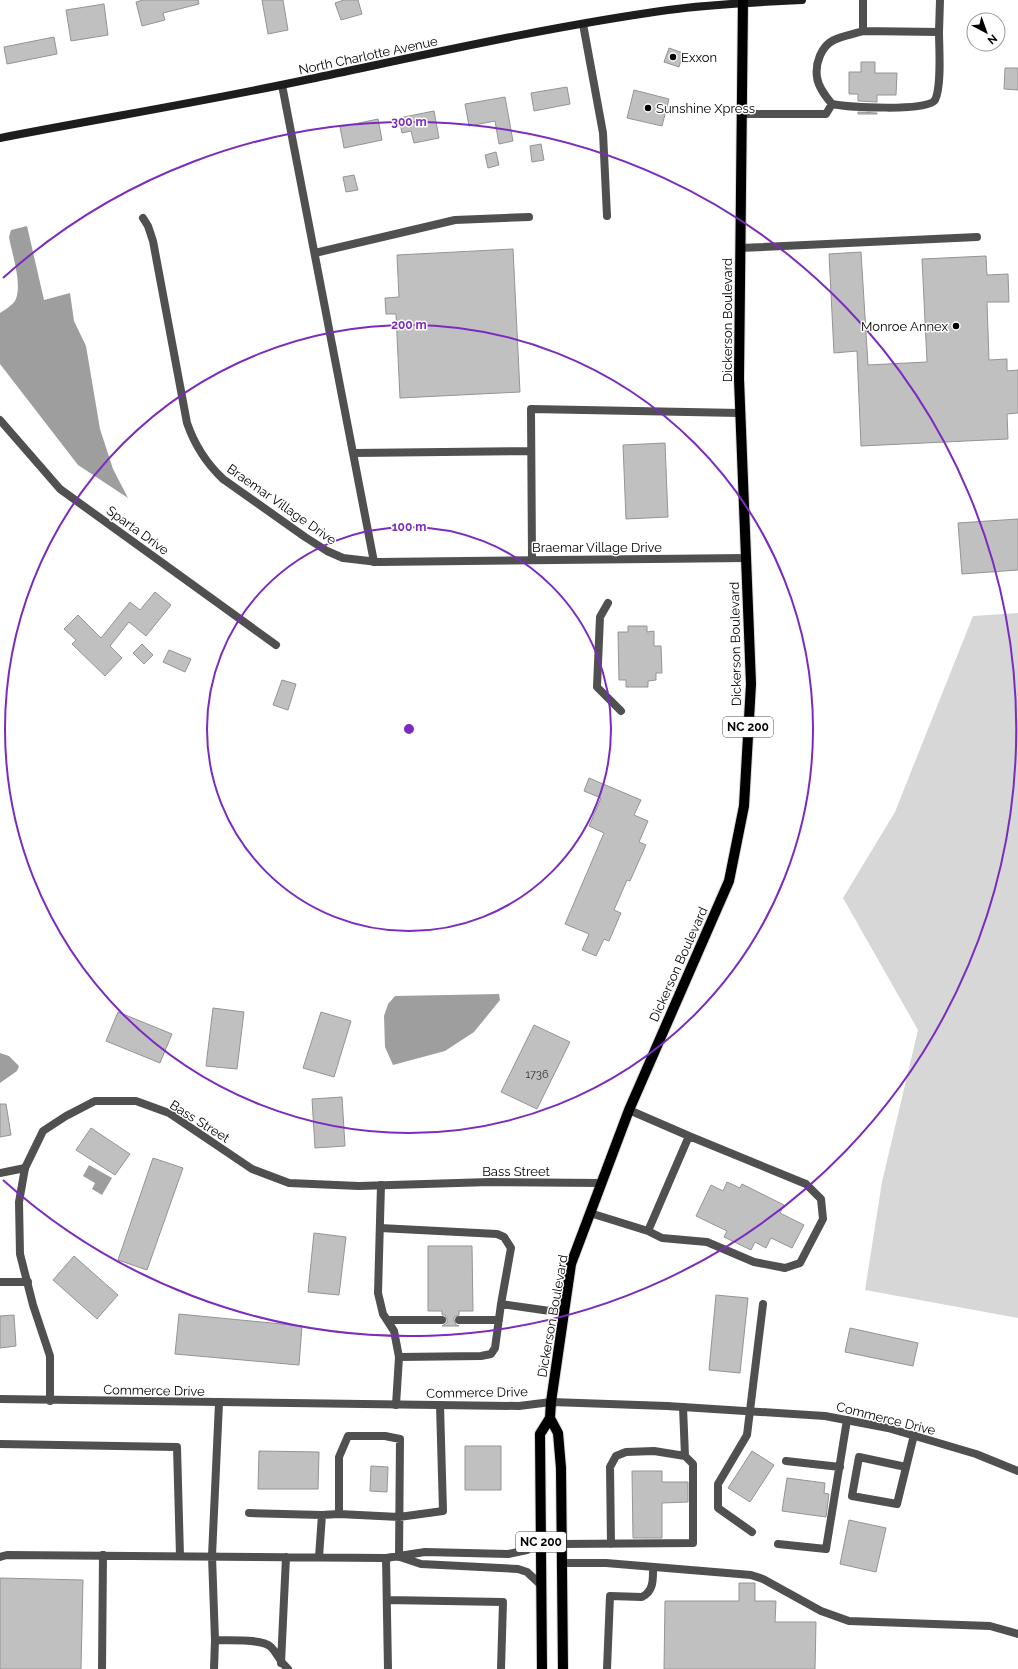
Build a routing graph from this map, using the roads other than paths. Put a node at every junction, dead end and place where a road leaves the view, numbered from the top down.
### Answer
1 (802, 0) edge
2 (863, 0) edge
3 (940, 0) edge
4 (743, 1) edge
5 (583, 24) junction
6 (863, 31) junction
7 (939, 32) junction
8 (282, 85) junction
9 (832, 104) junction
10 (742, 114) junction
11 (0, 138) edge
12 (607, 216) dead end
13 (529, 217) dead end
14 (143, 218) dead end
15 (977, 237) dead end
16 (740, 248) junction
17 (315, 254) junction
18 (740, 413) junction
19 (0, 420) edge
20 (531, 451) junction
21 (354, 452) junction
22 (746, 558) junction
23 (532, 559) junction
24 (374, 562) junction
25 (608, 603) dead end
26 (276, 645) dead end
27 (621, 711) dead end
28 (630, 1110) junction
29 (689, 1136) junction
30 (25, 1168) junction
31 (0, 1173) edge
32 (601, 1183) junction
33 (381, 1185) junction
34 (590, 1212) junction
35 (380, 1228) junction
36 (648, 1231) junction
37 (0, 1282) edge
38 (28, 1282) junction
39 (501, 1304) junction
40 (763, 1304) dead end
41 (564, 1313) junction
42 (387, 1320) junction
43 (442, 1320) dead end
44 (459, 1320) dead end
45 (499, 1320) junction
46 (399, 1358) junction
47 (0, 1399) edge
48 (50, 1400) junction
49 (219, 1402) junction
50 (551, 1402) junction
51 (396, 1405) junction
52 (440, 1405) junction
53 (683, 1407) junction
54 (750, 1411) junction
55 (550, 1418) junction
56 (847, 1420) junction
57 (914, 1435) junction
58 (0, 1444) edge
59 (685, 1456) junction
60 (786, 1461) dead end
61 (840, 1467) junction
62 (906, 1467) junction
63 (1018, 1471) edge
64 (249, 1513) dead end
65 (339, 1514) junction
66 (322, 1515) junction
67 (399, 1517) junction
68 (541, 1532) junction
69 (752, 1532) dead end
70 (562, 1544) junction
71 (611, 1544) junction
72 (778, 1544) dead end
73 (103, 1555) junction
74 (0, 1556) edge
75 (180, 1556) junction
76 (212, 1556) junction
77 (286, 1557) junction
78 (319, 1557) junction
79 (399, 1557) junction
80 (386, 1558) junction
81 (562, 1563) junction
82 (653, 1568) junction
83 (541, 1585) junction
84 (387, 1600) junction
85 (1018, 1634) edge
86 (215, 1640) junction
87 (281, 1663) junction
88 (102, 1669) edge
89 (214, 1669) edge
90 (288, 1669) edge
91 (388, 1669) edge
92 (501, 1669) edge
93 (542, 1669) edge
94 (562, 1669) edge
95 (607, 1669) edge

1 - 4 main road, North Charlotte Avenue
2 - 6 street
3 - 7 street
4 - 5 main road, North Charlotte Avenue
4 - 10 main road, Dickerson Boulevard / NC 200
5 - 8 main road, North Charlotte Avenue
5 - 12 street
6 - 7 street
6 - 9 street
7 - 9 street
8 - 11 main road, North Charlotte Avenue
8 - 17 street
9 - 10 street
10 - 16 main road, Dickerson Boulevard / NC 200
13 - 17 street
14 - 24 street, Braemar Village Drive
15 - 16 street
16 - 18 main road, Dickerson Boulevard / NC 200
17 - 21 street
18 - 20 street
18 - 22 main road, Dickerson Boulevard / NC 200
19 - 26 street, Sparta Drive
20 - 21 street
20 - 23 street
21 - 24 street
22 - 23 street, Braemar Village Drive
22 - 28 main road, Dickerson Boulevard / NC 200
23 - 24 street, Braemar Village Drive
25 - 27 street
28 - 29 street
28 - 32 main road, Dickerson Boulevard / NC 200
29 - 36 street
29 - 36 street
30 - 31 street
30 - 33 street, Bass Street
30 - 38 street, Bass Street
32 - 33 street, Bass Street
32 - 34 main road, Dickerson Boulevard / NC 200
33 - 35 street
34 - 36 street
34 - 41 main road, Dickerson Boulevard / NC 200
35 - 39 street
35 - 42 street
37 - 38 street
38 - 48 street, Bass Street
39 - 41 street
39 - 45 street
40 - 54 street
41 - 50 main road, Dickerson Boulevard / NC 200
42 - 43 street
42 - 46 street
44 - 45 street
45 - 46 street
46 - 51 street
47 - 48 street, Commerce Drive
48 - 49 street, Commerce Drive
49 - 51 street, Commerce Drive
49 - 76 street
50 - 52 street, Commerce Drive
50 - 53 street, Commerce Drive
50 - 55 main road, Dickerson Boulevard / NC 200
51 - 52 street, Commerce Drive
52 - 67 street
53 - 54 street, Commerce Drive
53 - 59 street
54 - 56 street, Commerce Drive
54 - 69 street
55 - 68 main road, Dickerson Boulevard / NC 200
55 - 70 main road, Dickerson Boulevard / NC 200
56 - 57 street, Commerce Drive
56 - 61 street
57 - 62 street
57 - 63 street, Commerce Drive
58 - 75 street
59 - 71 street
59 - 71 street
60 - 61 street
61 - 72 street
62 - 62 street
64 - 66 street
65 - 66 street
65 - 67 street
65 - 67 street
66 - 78 street
67 - 79 street
68 - 79 street
68 - 83 main road, Dickerson Boulevard / NC 200
70 - 71 street
70 - 81 main road, Dickerson Boulevard / NC 200
73 - 74 street
73 - 75 street
73 - 88 street
75 - 76 street
76 - 77 street
76 - 86 street
77 - 78 street
77 - 87 street
78 - 80 street
79 - 80 street
79 - 83 street
80 - 84 street
81 - 82 street
81 - 94 main road, Dickerson Boulevard / NC 200
82 - 85 street
82 - 95 street
83 - 93 main road, Dickerson Boulevard / NC 200
84 - 91 street
84 - 92 street
86 - 87 street
86 - 89 street
87 - 90 street

